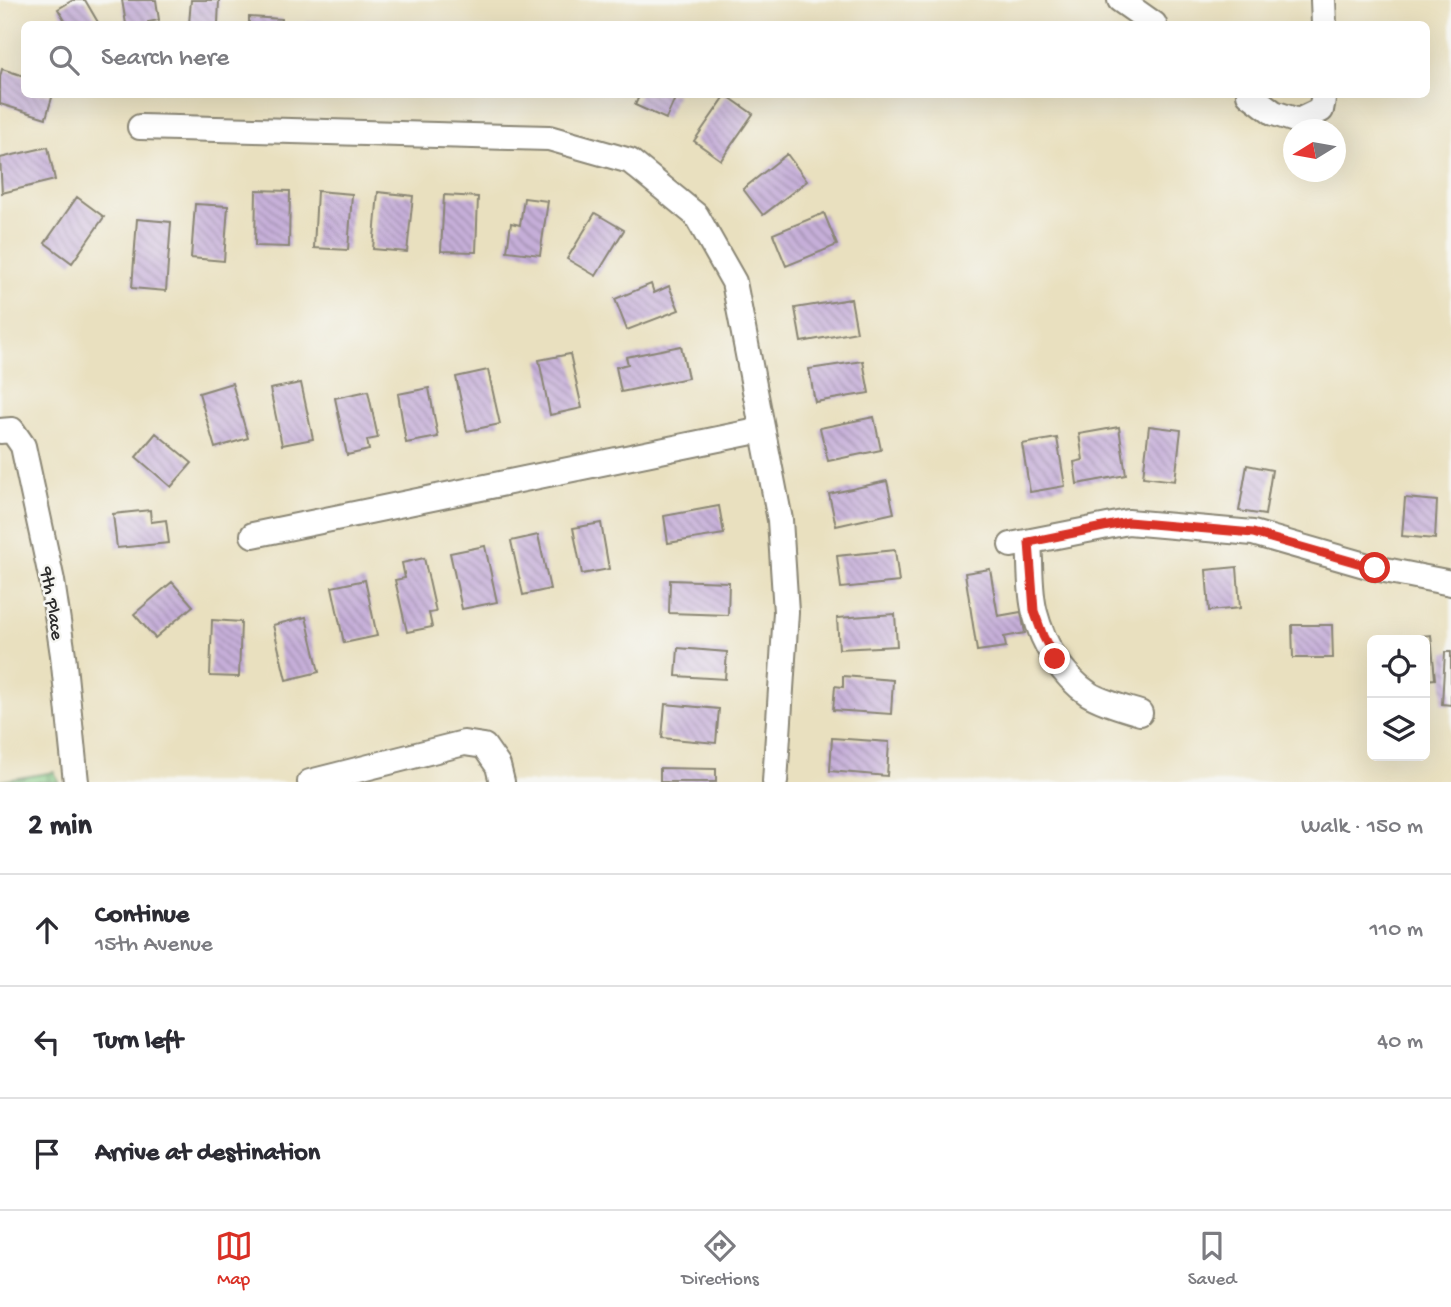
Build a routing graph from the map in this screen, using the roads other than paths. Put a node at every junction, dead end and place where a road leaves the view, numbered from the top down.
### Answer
1 (1120, 0) edge
2 (1323, 0) edge
3 (1150, 21) edge
4 (1324, 21) edge
5 (1253, 98) edge
6 (1323, 98) edge
7 (140, 127) dead end
8 (762, 430) junction
9 (6, 431) edge
10 (253, 535) dead end
11 (1451, 583) edge
12 (1140, 713) dead end
13 (76, 782) edge
14 (310, 782) edge
15 (502, 782) edge
16 (775, 782) edge

1 - 3 street
2 - 4 street
5 - 6 street
7 - 8 street
8 - 10 street
8 - 16 street
9 - 13 street, 9th Place
11 - 12 street
14 - 15 street

